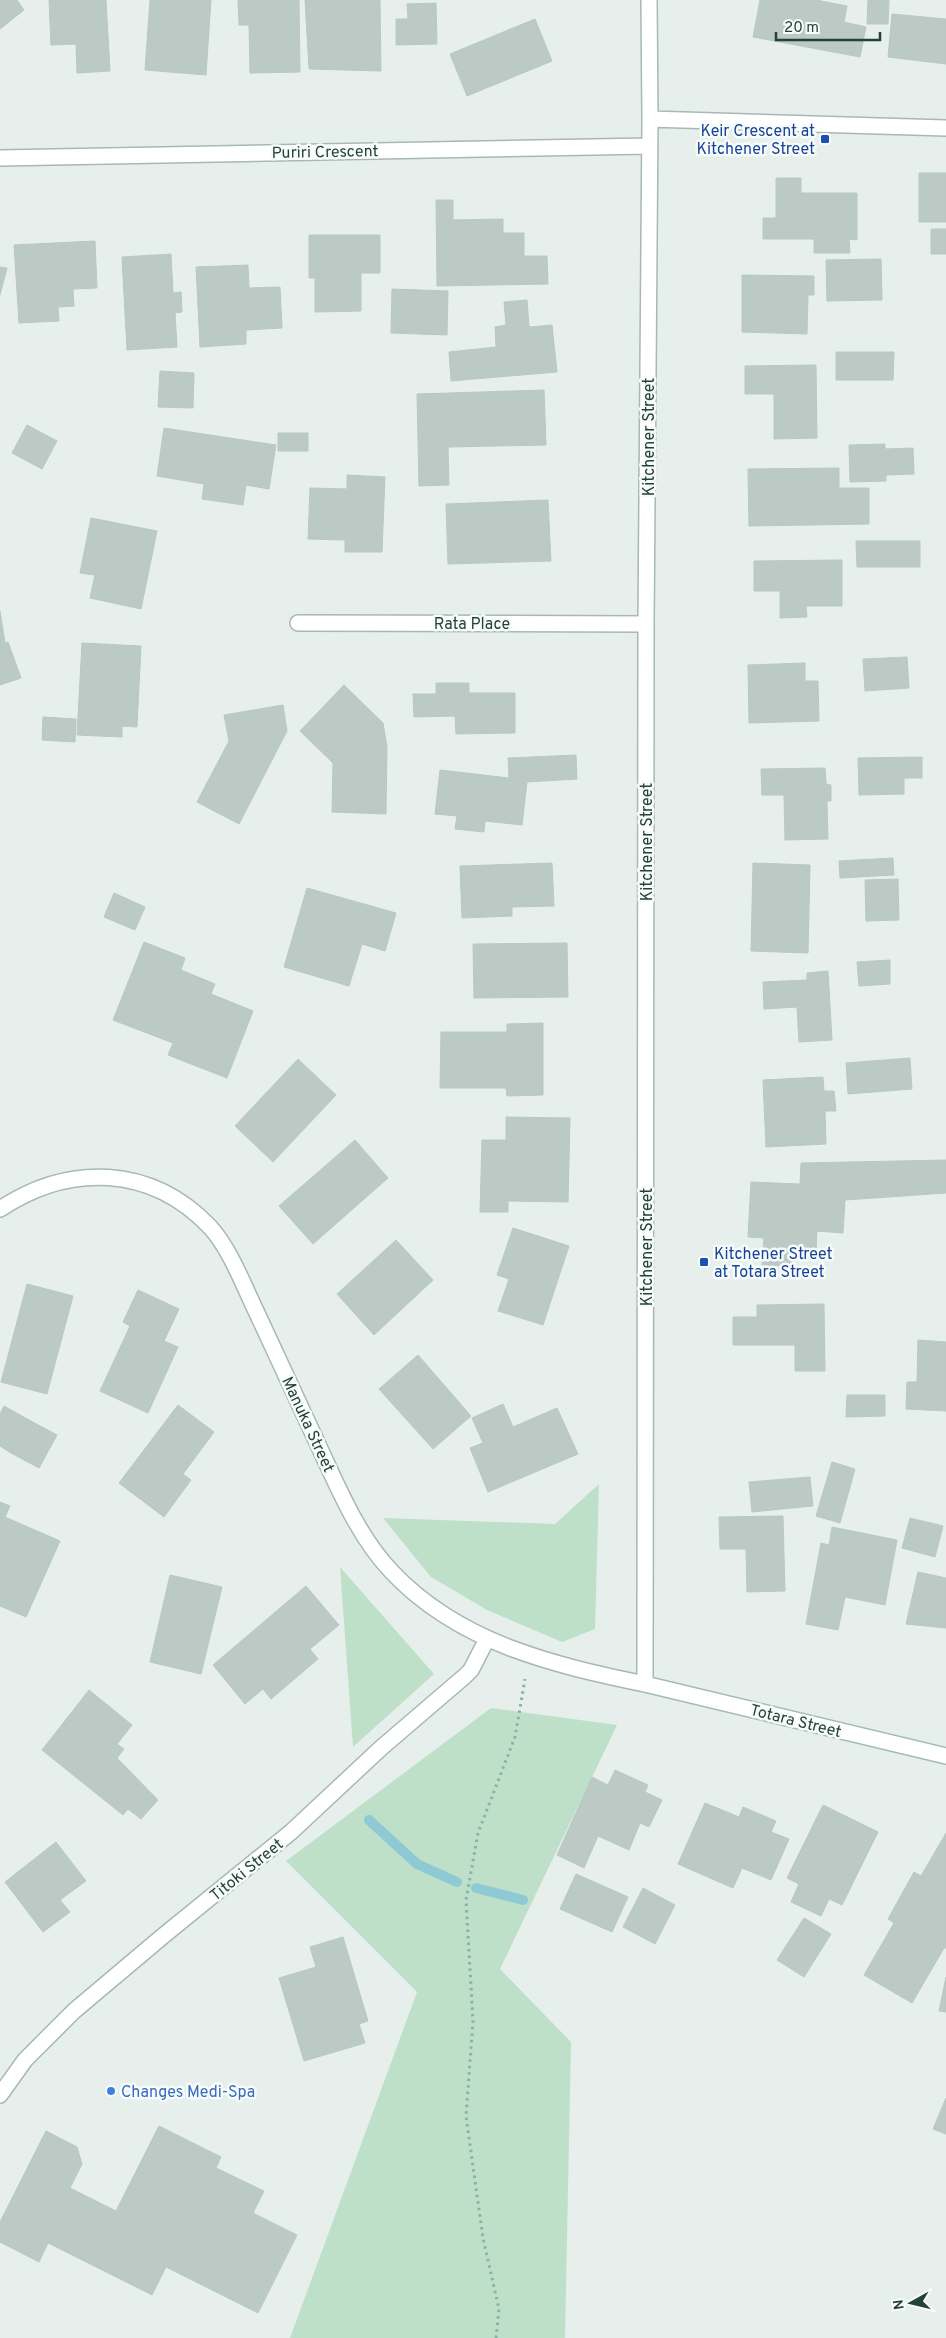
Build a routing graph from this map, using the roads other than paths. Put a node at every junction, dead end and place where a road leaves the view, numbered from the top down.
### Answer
1 (649, 0) edge
2 (650, 119) junction
3 (946, 128) edge
4 (649, 146) junction
5 (0, 158) edge
6 (298, 623) dead end
7 (646, 624) junction
8 (0, 1209) edge
9 (487, 1639) junction
10 (645, 1684) junction
11 (946, 1756) edge
12 (0, 2095) edge

1 - 2 street, Kitchener Street
2 - 3 street
2 - 4 street, Kitchener Street
4 - 5 street, Puriri Crescent
4 - 7 street, Kitchener Street
6 - 7 street, Rata Place
7 - 10 street, Kitchener Street
8 - 9 street, Manuka Street
9 - 10 street, Manuka Street
9 - 12 street, Titoki Street
10 - 11 street, Totara Street

